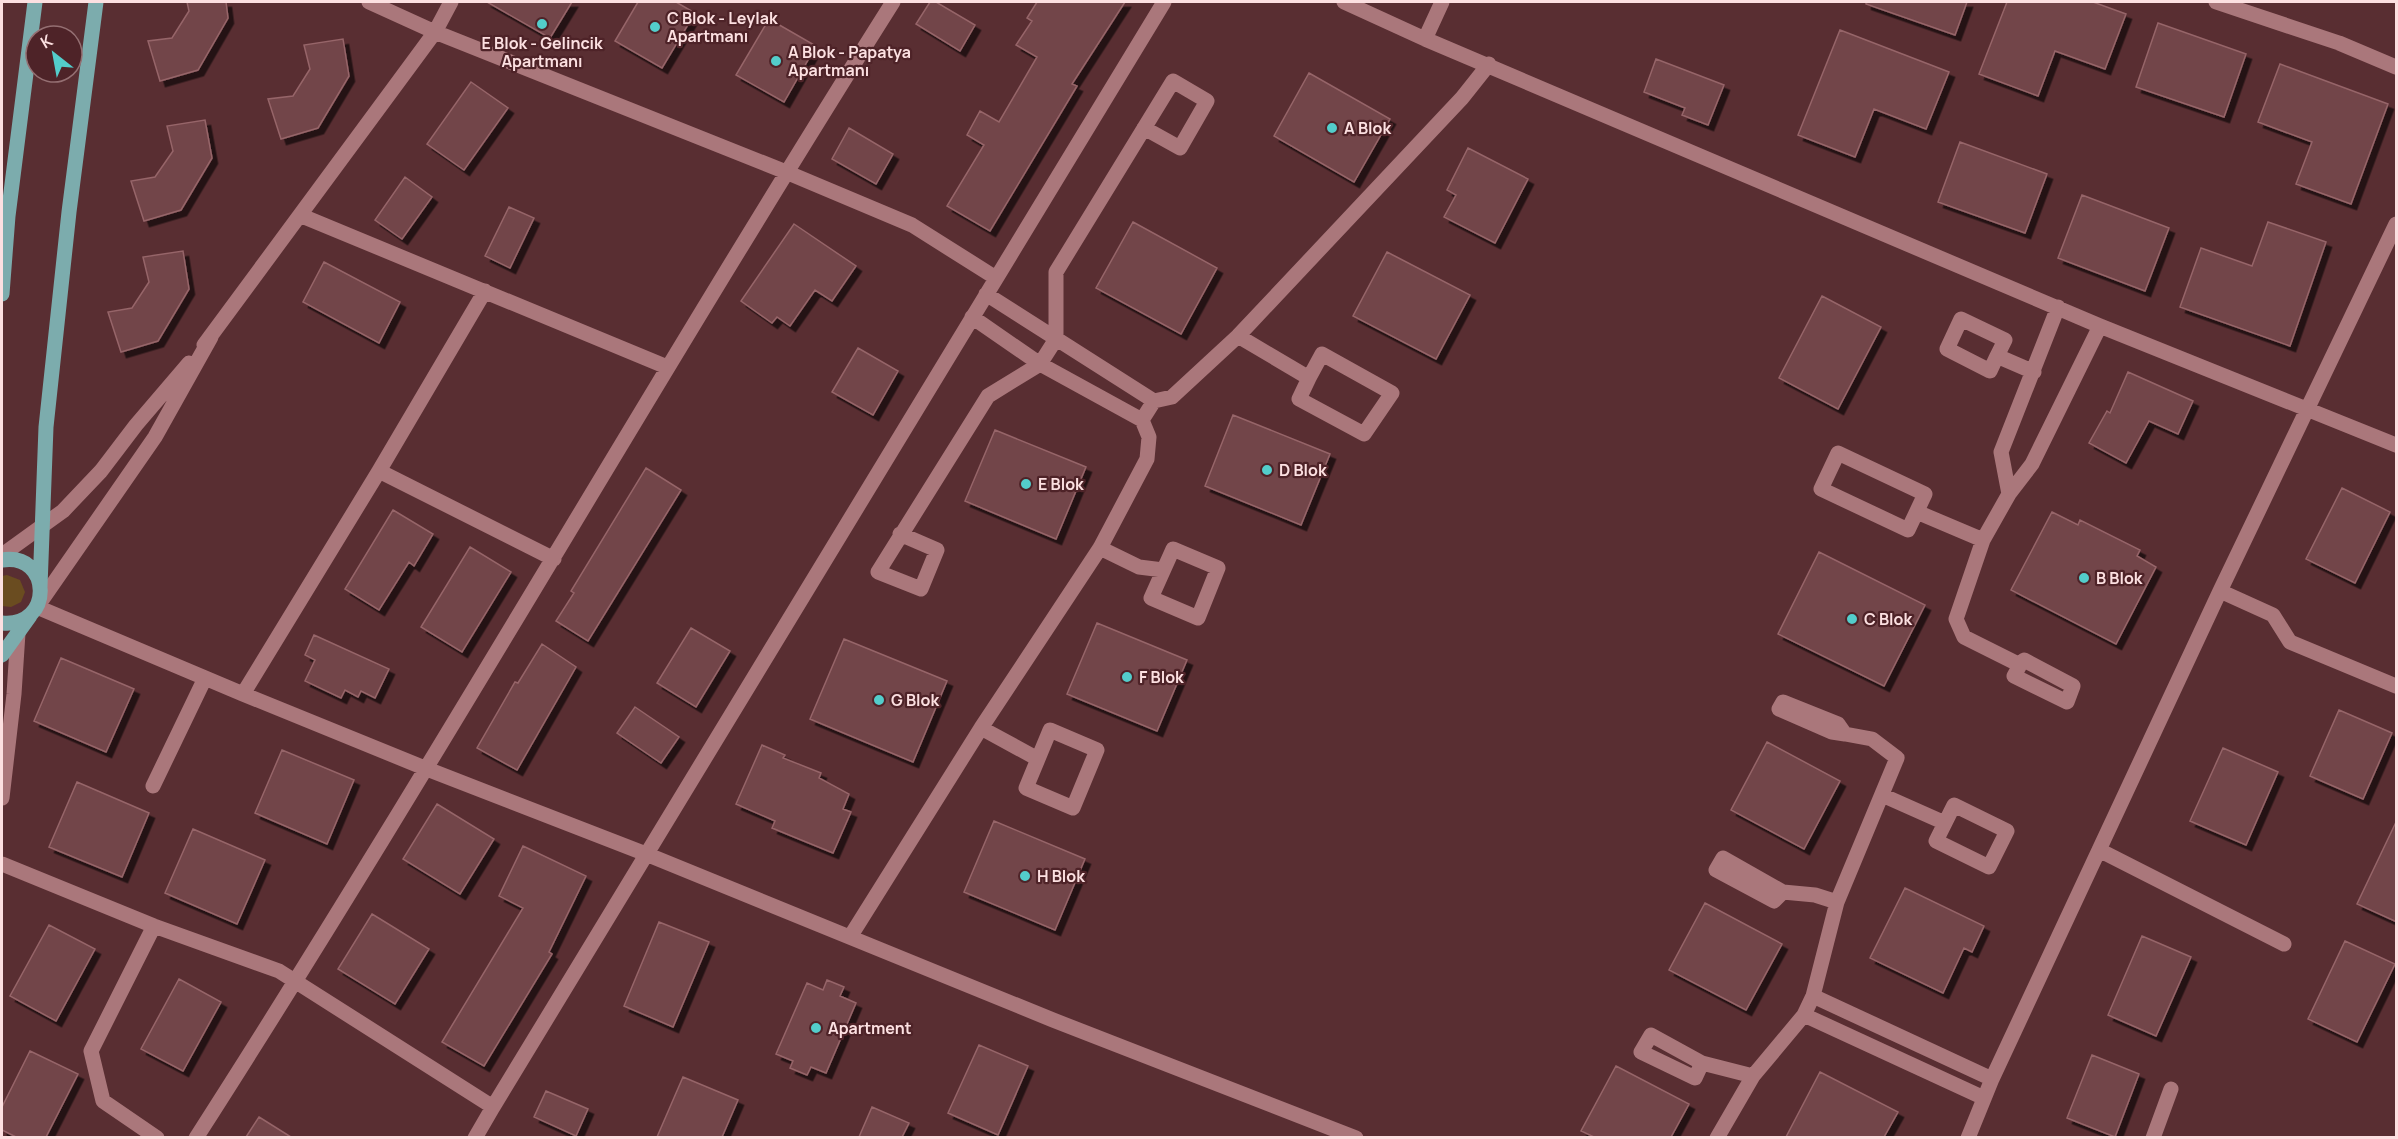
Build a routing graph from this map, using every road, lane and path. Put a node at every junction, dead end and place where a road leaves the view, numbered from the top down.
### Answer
1 (35, 2) edge
2 (96, 2) edge
3 (369, 2) edge
4 (451, 2) edge
5 (893, 2) edge
6 (1164, 2) edge
7 (1344, 2) edge
8 (1442, 2) edge
9 (2216, 2) edge
10 (435, 32) junction
11 (1425, 39) junction
12 (1489, 64) junction
13 (2397, 67) edge
14 (1144, 128) junction
15 (786, 171) junction
16 (5, 216) edge
17 (302, 216) junction
18 (2397, 224) edge
19 (996, 278) junction
20 (484, 291) junction
21 (2, 294) edge
22 (986, 294) junction
23 (2058, 307) junction
24 (972, 317) junction
25 (2100, 326) junction
26 (1238, 336) junction
27 (211, 337) junction
28 (1056, 339) junction
29 (1997, 356) dead end
30 (1040, 364) junction
31 (667, 368) junction
32 (2034, 372) junction
33 (1309, 378) junction
34 (1154, 401) junction
35 (2308, 407) junction
36 (1142, 420) junction
37 (2397, 445) edge
38 (379, 471) junction
39 (2009, 494) junction
40 (1917, 512) junction
41 (44, 524) junction
42 (900, 534) dead end
43 (1983, 540) junction
44 (1100, 548) junction
45 (2, 555) edge
46 (554, 559) junction
47 (2, 560) edge
48 (1163, 570) junction
49 (40, 586) junction
50 (2220, 591) junction
51 (35, 609) junction
52 (2, 623) edge
53 (18, 633) junction
54 (2, 655) edge
55 (2020, 665) dead end
56 (205, 678) junction
57 (2397, 686) edge
58 (243, 694) junction
59 (981, 728) junction
60 (1845, 734) dead end
61 (1038, 759) junction
62 (427, 769) junction
63 (153, 786) dead end
64 (1882, 795) junction
65 (2, 798) edge
66 (1945, 823) junction
67 (2098, 850) junction
68 (646, 854) junction
69 (2, 864) edge
70 (1783, 892) dead end
71 (1836, 902) junction
72 (154, 926) junction
73 (849, 937) junction
74 (2284, 944) dead end
75 (296, 982) junction
76 (1813, 996) junction
77 (1804, 1014) junction
78 (1702, 1062) dead end
79 (1753, 1076) junction
80 (1992, 1078) junction
81 (2171, 1089) dead end
82 (1984, 1098) junction
83 (493, 1107) junction
84 (157, 1137) edge
85 (196, 1137) edge
86 (475, 1137) edge
87 (1356, 1137) edge
88 (1717, 1137) edge
89 (1968, 1137) edge
90 (2153, 1137) edge

1 - 16 main road
2 - 41 main road
3 - 10 street
4 - 10 street
5 - 15 street
6 - 19 street
7 - 11 street
8 - 11 street
9 - 13 street
10 - 15 street
10 - 17 street
11 - 12 street
12 - 23 street
12 - 26 street
14 - 14 street
14 - 28 street
15 - 19 street
15 - 31 street
16 - 21 main road
17 - 20 street
17 - 27 street
18 - 35 street
19 - 22 street
20 - 31 street
20 - 38 street
22 - 24 street
22 - 28 street
23 - 25 street
23 - 32 street
24 - 30 street
24 - 68 street
25 - 35 street
25 - 39 street
26 - 33 street
26 - 34 street
27 - 41 street
27 - 51 street
28 - 30 street
28 - 34 street
29 - 32 street
30 - 36 street
30 - 42 street
31 - 46 street
32 - 39 street
33 - 33 street
34 - 36 street
35 - 37 street
35 - 50 street
36 - 44 street
38 - 46 street
38 - 58 street
39 - 43 street
40 - 40 street
40 - 43 street
41 - 45 street
41 - 49 main road
43 - 55 street
44 - 48 street
44 - 59 street
46 - 62 street
47 - 49 main road
48 - 48 street
49 - 51 main road
50 - 57 street
50 - 67 street
51 - 52 main road
51 - 53 main road
51 - 56 street
53 - 54 main road
53 - 65 street
56 - 58 street
56 - 63 street
58 - 62 street
59 - 61 street
59 - 73 street
60 - 64 street
61 - 61 street
62 - 68 street
62 - 75 street
64 - 66 street
64 - 71 street
66 - 66 street
67 - 74 street
67 - 80 street
68 - 73 street
68 - 83 street
69 - 72 street
70 - 71 street
71 - 76 street
72 - 75 street
72 - 84 street
73 - 87 street
75 - 83 street
75 - 85 street
76 - 77 street
76 - 80 street
77 - 79 street
77 - 82 street
78 - 79 street
79 - 88 street
80 - 82 street
81 - 90 street
82 - 89 street
83 - 86 street

